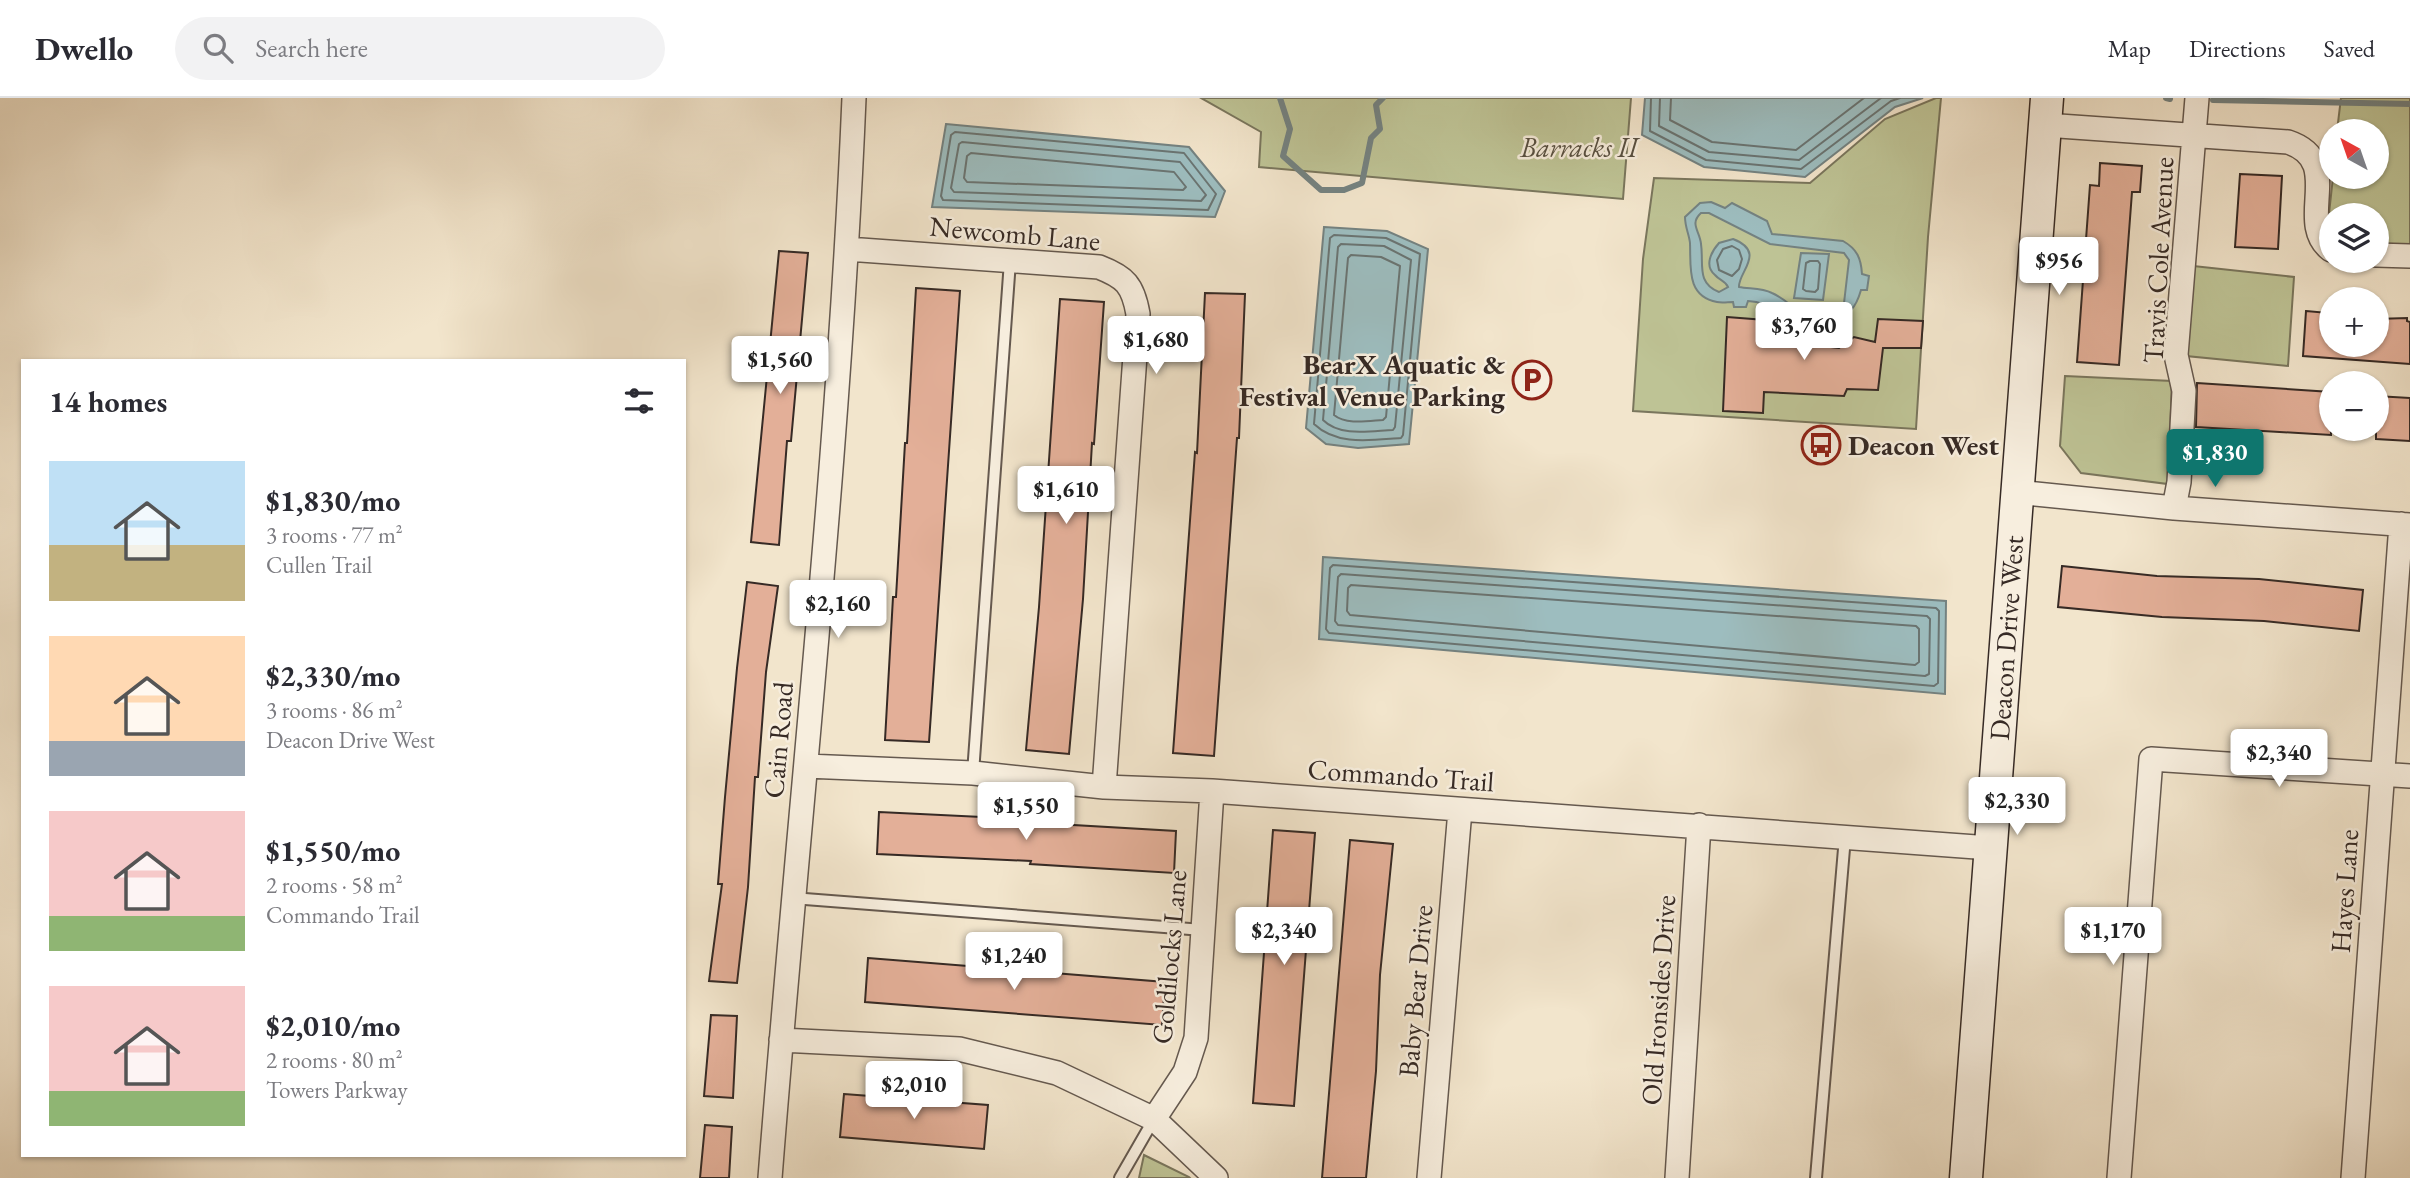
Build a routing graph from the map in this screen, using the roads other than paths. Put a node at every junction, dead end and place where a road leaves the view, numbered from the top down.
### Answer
1 (854, 98) edge
2 (2197, 98) edge
3 (2046, 112) edge
4 (2195, 135) junction
5 (2319, 234) edge
6 (848, 248) junction
7 (2389, 255) edge
8 (2410, 256) edge
9 (1010, 261) junction
10 (2016, 492) junction
11 (2174, 508) junction
12 (2405, 525) edge
13 (806, 766) junction
14 (973, 773) junction
15 (2382, 774) junction
16 (2410, 776) edge
17 (1104, 787) junction
18 (1212, 791) junction
19 (1460, 810) junction
20 (1699, 825) junction
21 (1845, 837) junction
22 (1990, 848) junction
23 (792, 898) junction
24 (1203, 930) junction
25 (781, 1040) junction
26 (1154, 1119) junction
27 (770, 1178) edge
28 (1120, 1178) edge
29 (1216, 1178) edge
30 (1429, 1178) edge
31 (1677, 1178) edge
32 (1816, 1178) edge
33 (1966, 1178) edge
34 (2119, 1178) edge
35 (2353, 1178) edge

1 - 6 street, Cain Road
2 - 4 street, Travis Cole Avenue
3 - 4 street
3 - 10 street, Deacon Drive West
4 - 5 street
4 - 11 street, Travis Cole Avenue
6 - 9 street, Newcomb Lane
6 - 13 street, Cain Road
7 - 8 street
9 - 14 lane
9 - 17 street, Newcomb Lane
10 - 11 street
10 - 22 street, Deacon Drive West
11 - 12 street
12 - 15 street, Hayes Lane
13 - 14 street, Commando Trail
13 - 23 street, Cain Road
14 - 17 street, Commando Trail
15 - 16 street
15 - 34 street
15 - 35 street, Hayes Lane
17 - 18 street, Commando Trail
18 - 19 street, Commando Trail
18 - 24 street, Goldilocks Lane
19 - 20 street, Commando Trail
19 - 30 street, Baby Bear Drive
20 - 21 street, Commando Trail
20 - 31 street, Old Ironsides Drive
21 - 22 street, Commando Trail
21 - 32 lane
22 - 33 street, Deacon Drive West
23 - 24 lane
23 - 25 street, Cain Road
24 - 26 street, Goldilocks Lane
25 - 26 street
25 - 27 street, Cain Road
26 - 28 lane
26 - 29 street

